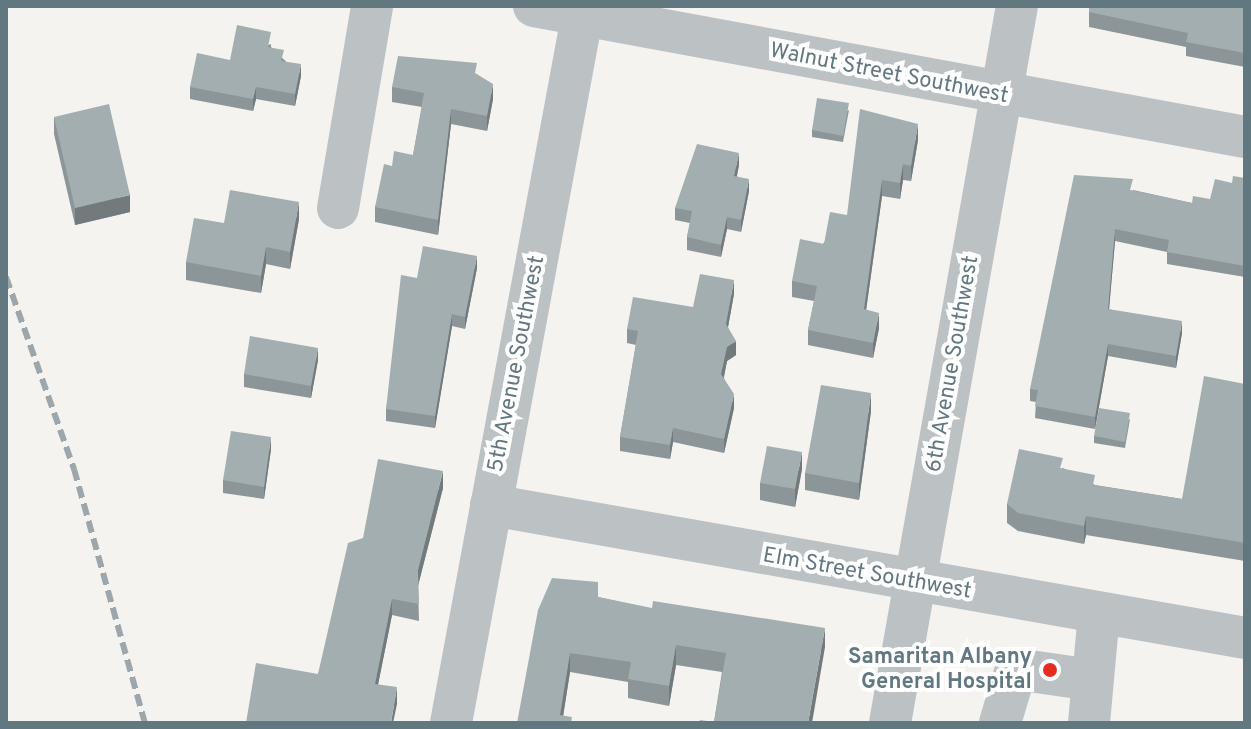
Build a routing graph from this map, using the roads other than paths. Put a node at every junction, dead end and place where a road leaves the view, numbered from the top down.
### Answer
1 (372, 6) edge
2 (534, 6) edge
3 (1017, 6) edge
4 (583, 10) edge
5 (1000, 96) junction
6 (1245, 137) edge
7 (338, 208) dead end
8 (491, 505) junction
9 (915, 583) junction
10 (1099, 613) junction
11 (1245, 638) edge
12 (1092, 680) junction
13 (451, 723) edge
14 (890, 723) edge
15 (1000, 723) edge
16 (1089, 723) edge

1 - 7 street
2 - 4 street, Walnut Street Southwest
3 - 5 street, 6th Avenue Southwest
4 - 5 street, Walnut Street Southwest
4 - 8 street, 5th Avenue Southwest
5 - 6 street, Walnut Street Southwest
5 - 9 street, 6th Avenue Southwest
8 - 9 street, Elm Street Southwest
8 - 13 street, 5th Avenue Southwest
9 - 10 street, Elm Street Southwest
9 - 14 street, 6th Avenue Southwest
10 - 11 street, Elm Street Southwest
10 - 12 street
12 - 15 street
12 - 16 street

